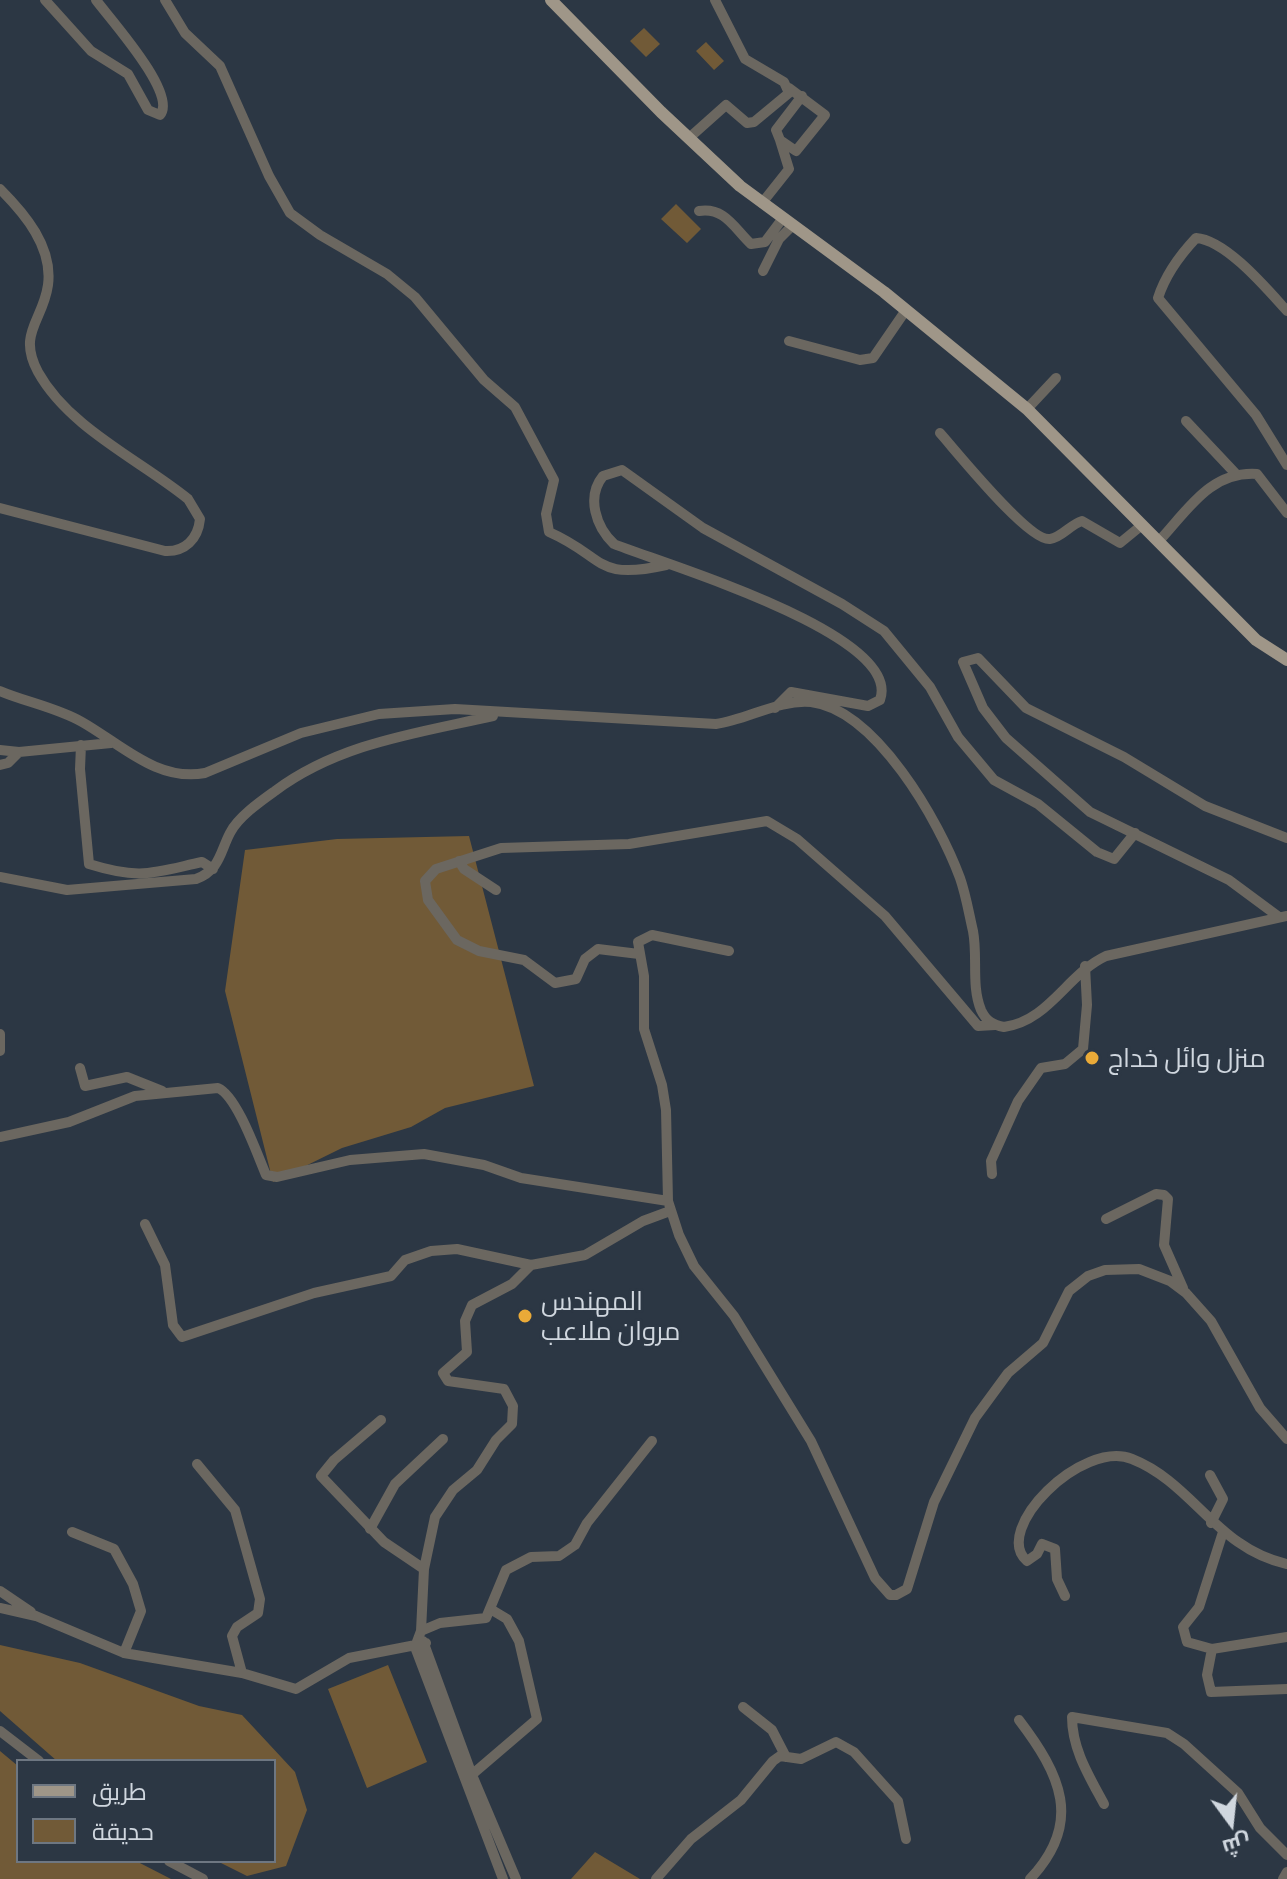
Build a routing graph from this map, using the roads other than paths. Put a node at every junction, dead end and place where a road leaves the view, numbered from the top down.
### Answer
1 (45, 0) edge
2 (96, 0) edge
3 (165, 0) edge
4 (551, 0) edge
5 (715, 0) edge
6 (789, 88) junction
7 (802, 96) junction
8 (689, 138) junction
9 (780, 140) junction
10 (0, 189) edge
11 (762, 203) junction
12 (699, 211) dead end
13 (788, 222) junction
14 (763, 271) dead end
15 (906, 310) junction
16 (1287, 311) edge
17 (789, 341) dead end
18 (1056, 378) dead end
19 (1027, 409) junction
20 (1186, 421) dead end
21 (940, 433) dead end
22 (1287, 465) edge
23 (1235, 473) junction
24 (0, 508) edge
25 (1287, 513) edge
26 (1142, 525) junction
27 (1159, 541) junction
28 (667, 565) junction
29 (1287, 660) edge
30 (0, 691) edge
31 (775, 708) junction
32 (502, 714) junction
33 (111, 743) junction
34 (81, 745) junction
35 (0, 750) edge
36 (19, 752) junction
37 (0, 765) edge
38 (1135, 833) junction
39 (1287, 838) edge
40 (459, 861) junction
41 (213, 869) junction
42 (0, 877) edge
43 (496, 890) dead end
44 (1283, 916) edge
45 (729, 951) dead end
46 (639, 954) junction
47 (1085, 966) junction
48 (995, 1025) junction
49 (0, 1034) edge
50 (0, 1051) edge
51 (80, 1068) dead end
52 (162, 1091) junction
53 (0, 1137) edge
54 (992, 1174) dead end
55 (669, 1206) junction
56 (1106, 1219) dead end
57 (145, 1224) dead end
58 (531, 1265) junction
59 (1186, 1293) junction
60 (381, 1420) dead end
61 (443, 1439) dead end
62 (1287, 1439) edge
63 (652, 1441) dead end
64 (197, 1464) dead end
65 (1210, 1475) dead end
66 (1211, 1523) junction
67 (370, 1529) junction
68 (72, 1532) dead end
69 (1223, 1532) junction
70 (1287, 1564) edge
71 (424, 1569) junction
72 (0, 1591) edge
73 (1065, 1596) dead end
74 (0, 1608) edge
75 (492, 1610) junction
76 (36, 1616) junction
77 (1287, 1637) edge
78 (420, 1639) junction
79 (1212, 1649) junction
80 (124, 1653) junction
81 (242, 1673) junction
82 (1287, 1689) edge
83 (743, 1707) dead end
84 (1019, 1720) dead end
85 (0, 1731) edge
86 (786, 1757) junction
87 (36, 1759) edge
88 (468, 1778) junction
89 (1104, 1804) dead end
90 (906, 1839) dead end
91 (1287, 1855) edge
92 (173, 1863) edge
93 (1287, 1872) edge
94 (203, 1879) edge
95 (503, 1879) edge
96 (516, 1879) edge
97 (656, 1879) edge
98 (1030, 1879) edge
99 (1283, 1879) edge

1 - 2 street
3 - 28 street
4 - 8 main road
5 - 6 street
6 - 7 street
6 - 8 street
7 - 9 street
7 - 9 street
8 - 11 main road
9 - 11 street
10 - 24 street
11 - 13 main road
12 - 13 street
13 - 14 street
13 - 15 main road
15 - 17 street
15 - 19 main road
16 - 22 street
18 - 19 street
19 - 26 main road
20 - 23 street
21 - 26 street
23 - 25 street
23 - 27 street
26 - 27 main road
27 - 29 main road
28 - 31 street
28 - 38 street
30 - 33 street
31 - 32 street
31 - 48 street
32 - 33 street
32 - 41 street
33 - 34 street
34 - 36 street
34 - 41 street
35 - 36 street
36 - 37 street
38 - 39 street
38 - 44 street
40 - 43 street
40 - 46 street
40 - 48 street
41 - 42 street
44 - 47 street
45 - 46 street
46 - 55 street
47 - 48 street
47 - 54 street
49 - 50 street
51 - 52 street
52 - 53 street
52 - 55 street
55 - 58 street
55 - 59 street
56 - 59 street
57 - 58 street
58 - 71 street
59 - 62 street
60 - 67 street
61 - 67 street
63 - 75 street
64 - 81 street
65 - 66 street
66 - 69 street
66 - 73 street
67 - 71 street
68 - 80 street
69 - 70 street
69 - 79 street
71 - 78 street
72 - 76 street
74 - 76 street
75 - 78 street
75 - 88 street
76 - 80 street
77 - 79 street
78 - 81 street
78 - 88 street
79 - 82 street
80 - 81 street
83 - 86 street
84 - 98 street
85 - 87 street
86 - 90 street
86 - 97 street
88 - 95 street
88 - 96 street
89 - 91 street
92 - 94 street
93 - 99 street

